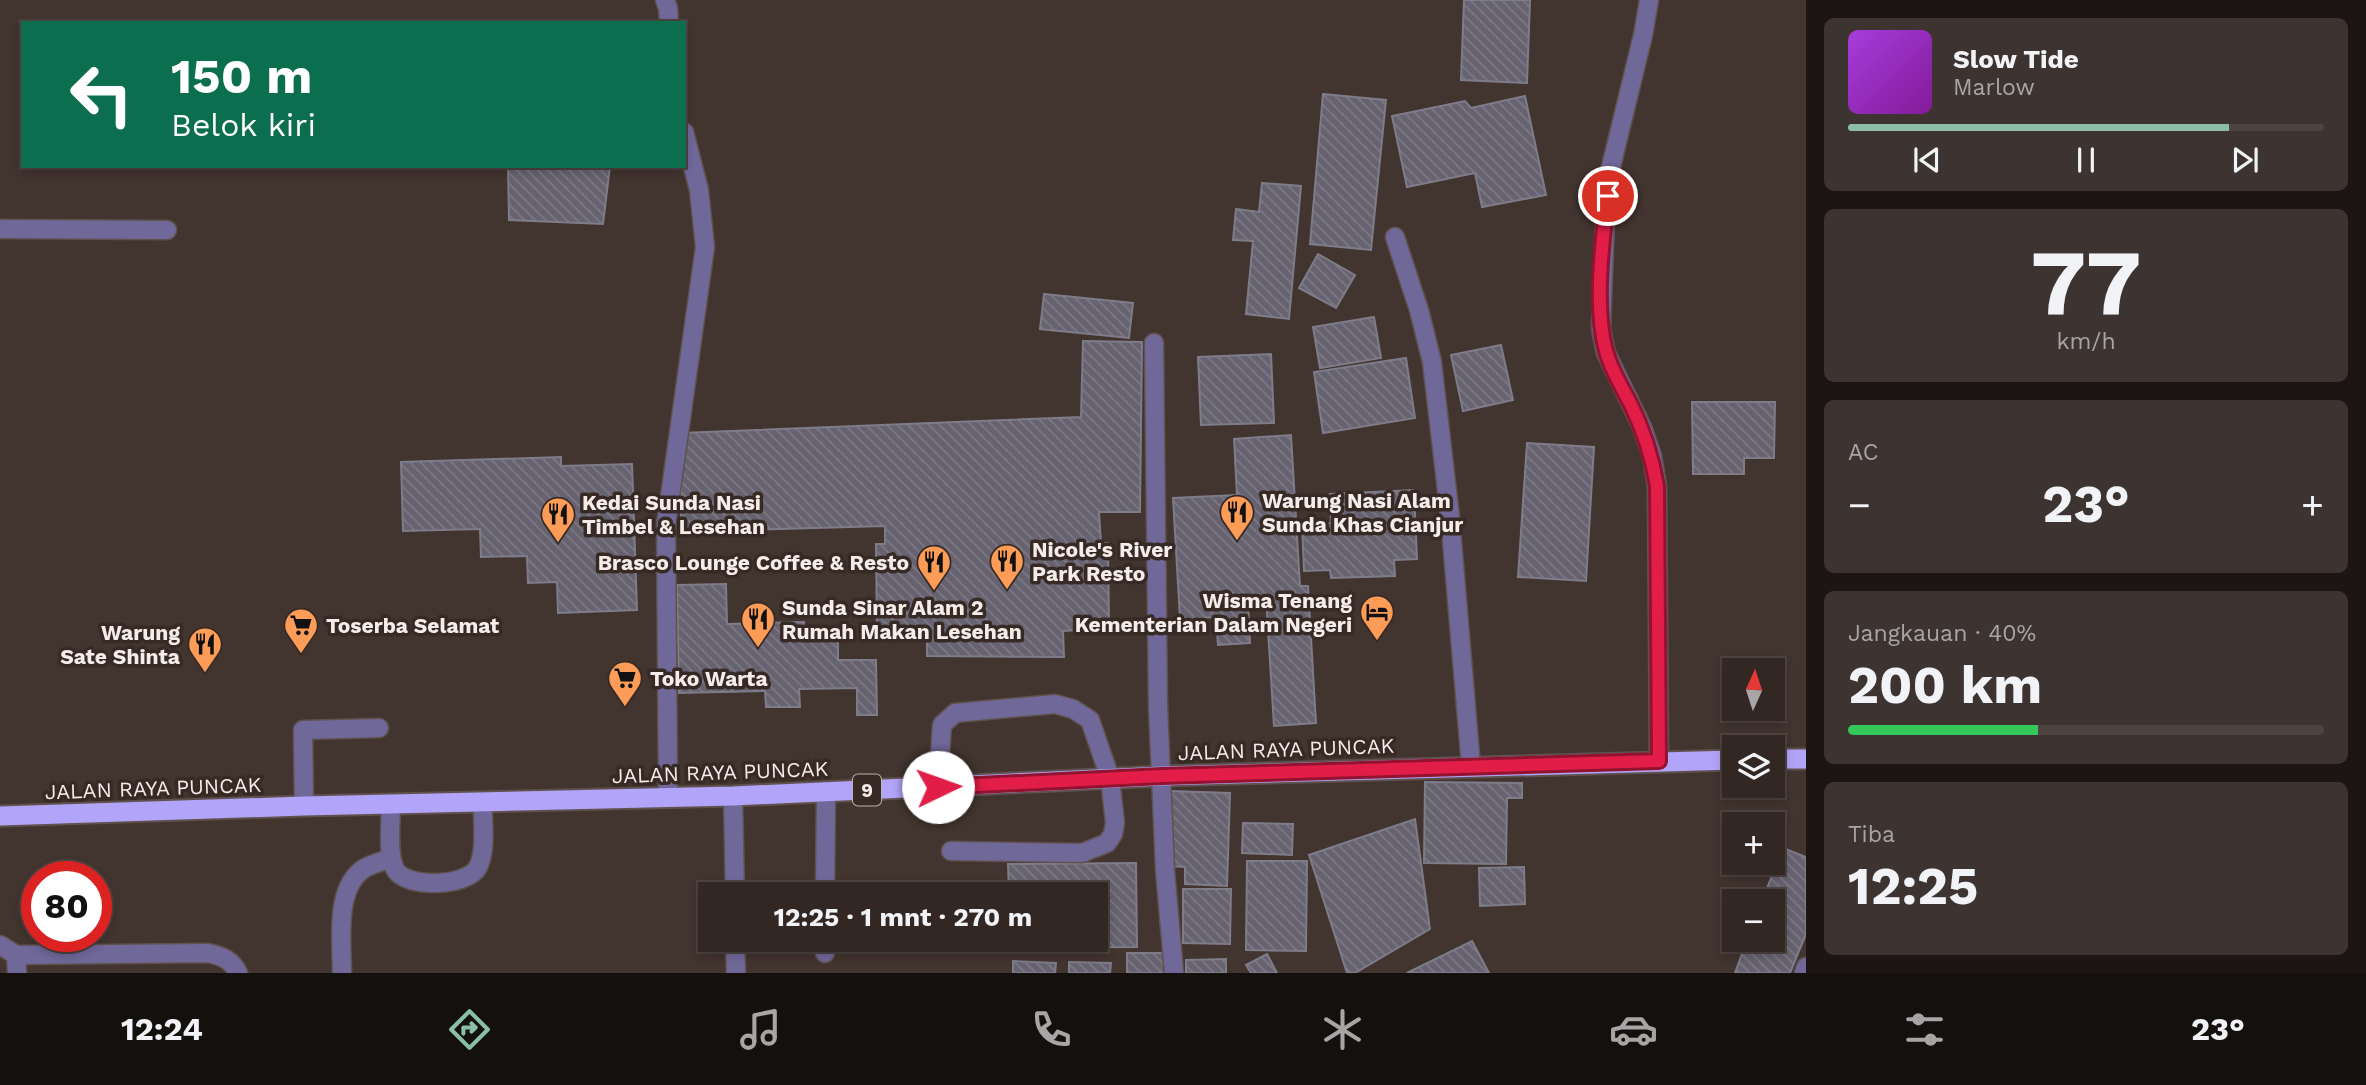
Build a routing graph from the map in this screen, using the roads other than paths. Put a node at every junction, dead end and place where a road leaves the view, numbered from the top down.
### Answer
1 (665, 0) edge
2 (1649, 0) edge
3 (668, 21) edge
4 (686, 140) edge
5 (0, 229) edge
6 (167, 230) dead end
7 (1395, 237) dead end
8 (1154, 342) dead end
9 (379, 728) dead end
10 (1806, 759) edge
11 (1722, 760) edge
12 (1785, 760) edge
13 (1659, 761) junction
14 (1471, 766) junction
15 (1162, 776) junction
16 (1110, 778) junction
17 (938, 787) junction
18 (826, 791) junction
19 (668, 796) junction
20 (733, 796) junction
21 (483, 802) junction
22 (391, 804) junction
23 (304, 806) junction
24 (0, 816) edge
25 (951, 851) dead end
26 (391, 858) junction
27 (734, 882) edge
28 (825, 882) edge
29 (0, 945) edge
30 (735, 952) edge
31 (16, 964) edge
32 (1806, 967) edge
33 (238, 973) edge
34 (342, 973) edge
35 (736, 973) edge
36 (1174, 973) edge
37 (1804, 973) edge

1 - 3 street
2 - 13 street
4 - 19 street
5 - 6 street
7 - 14 street
8 - 15 street
9 - 23 street
10 - 12 highway
11 - 13 highway, JALAN RAYA PUNCAK / 9
13 - 14 highway, JALAN RAYA PUNCAK / 9
14 - 15 highway, JALAN RAYA PUNCAK / 9
15 - 16 highway, JALAN RAYA PUNCAK / 9
15 - 36 street
16 - 17 highway, JALAN RAYA PUNCAK / 9
16 - 17 street
16 - 25 street
17 - 18 highway, JALAN RAYA PUNCAK / 9
18 - 20 highway, JALAN RAYA PUNCAK / 9
18 - 28 street
19 - 20 highway, JALAN RAYA PUNCAK / 9
19 - 21 highway, JALAN RAYA PUNCAK / 9
20 - 27 street
21 - 22 highway, JALAN RAYA PUNCAK / 9
21 - 26 street
22 - 23 highway, JALAN RAYA PUNCAK / 9
22 - 26 street
23 - 24 highway, JALAN RAYA PUNCAK / 9
26 - 34 street
29 - 31 street
30 - 35 street
31 - 33 street
32 - 37 street

